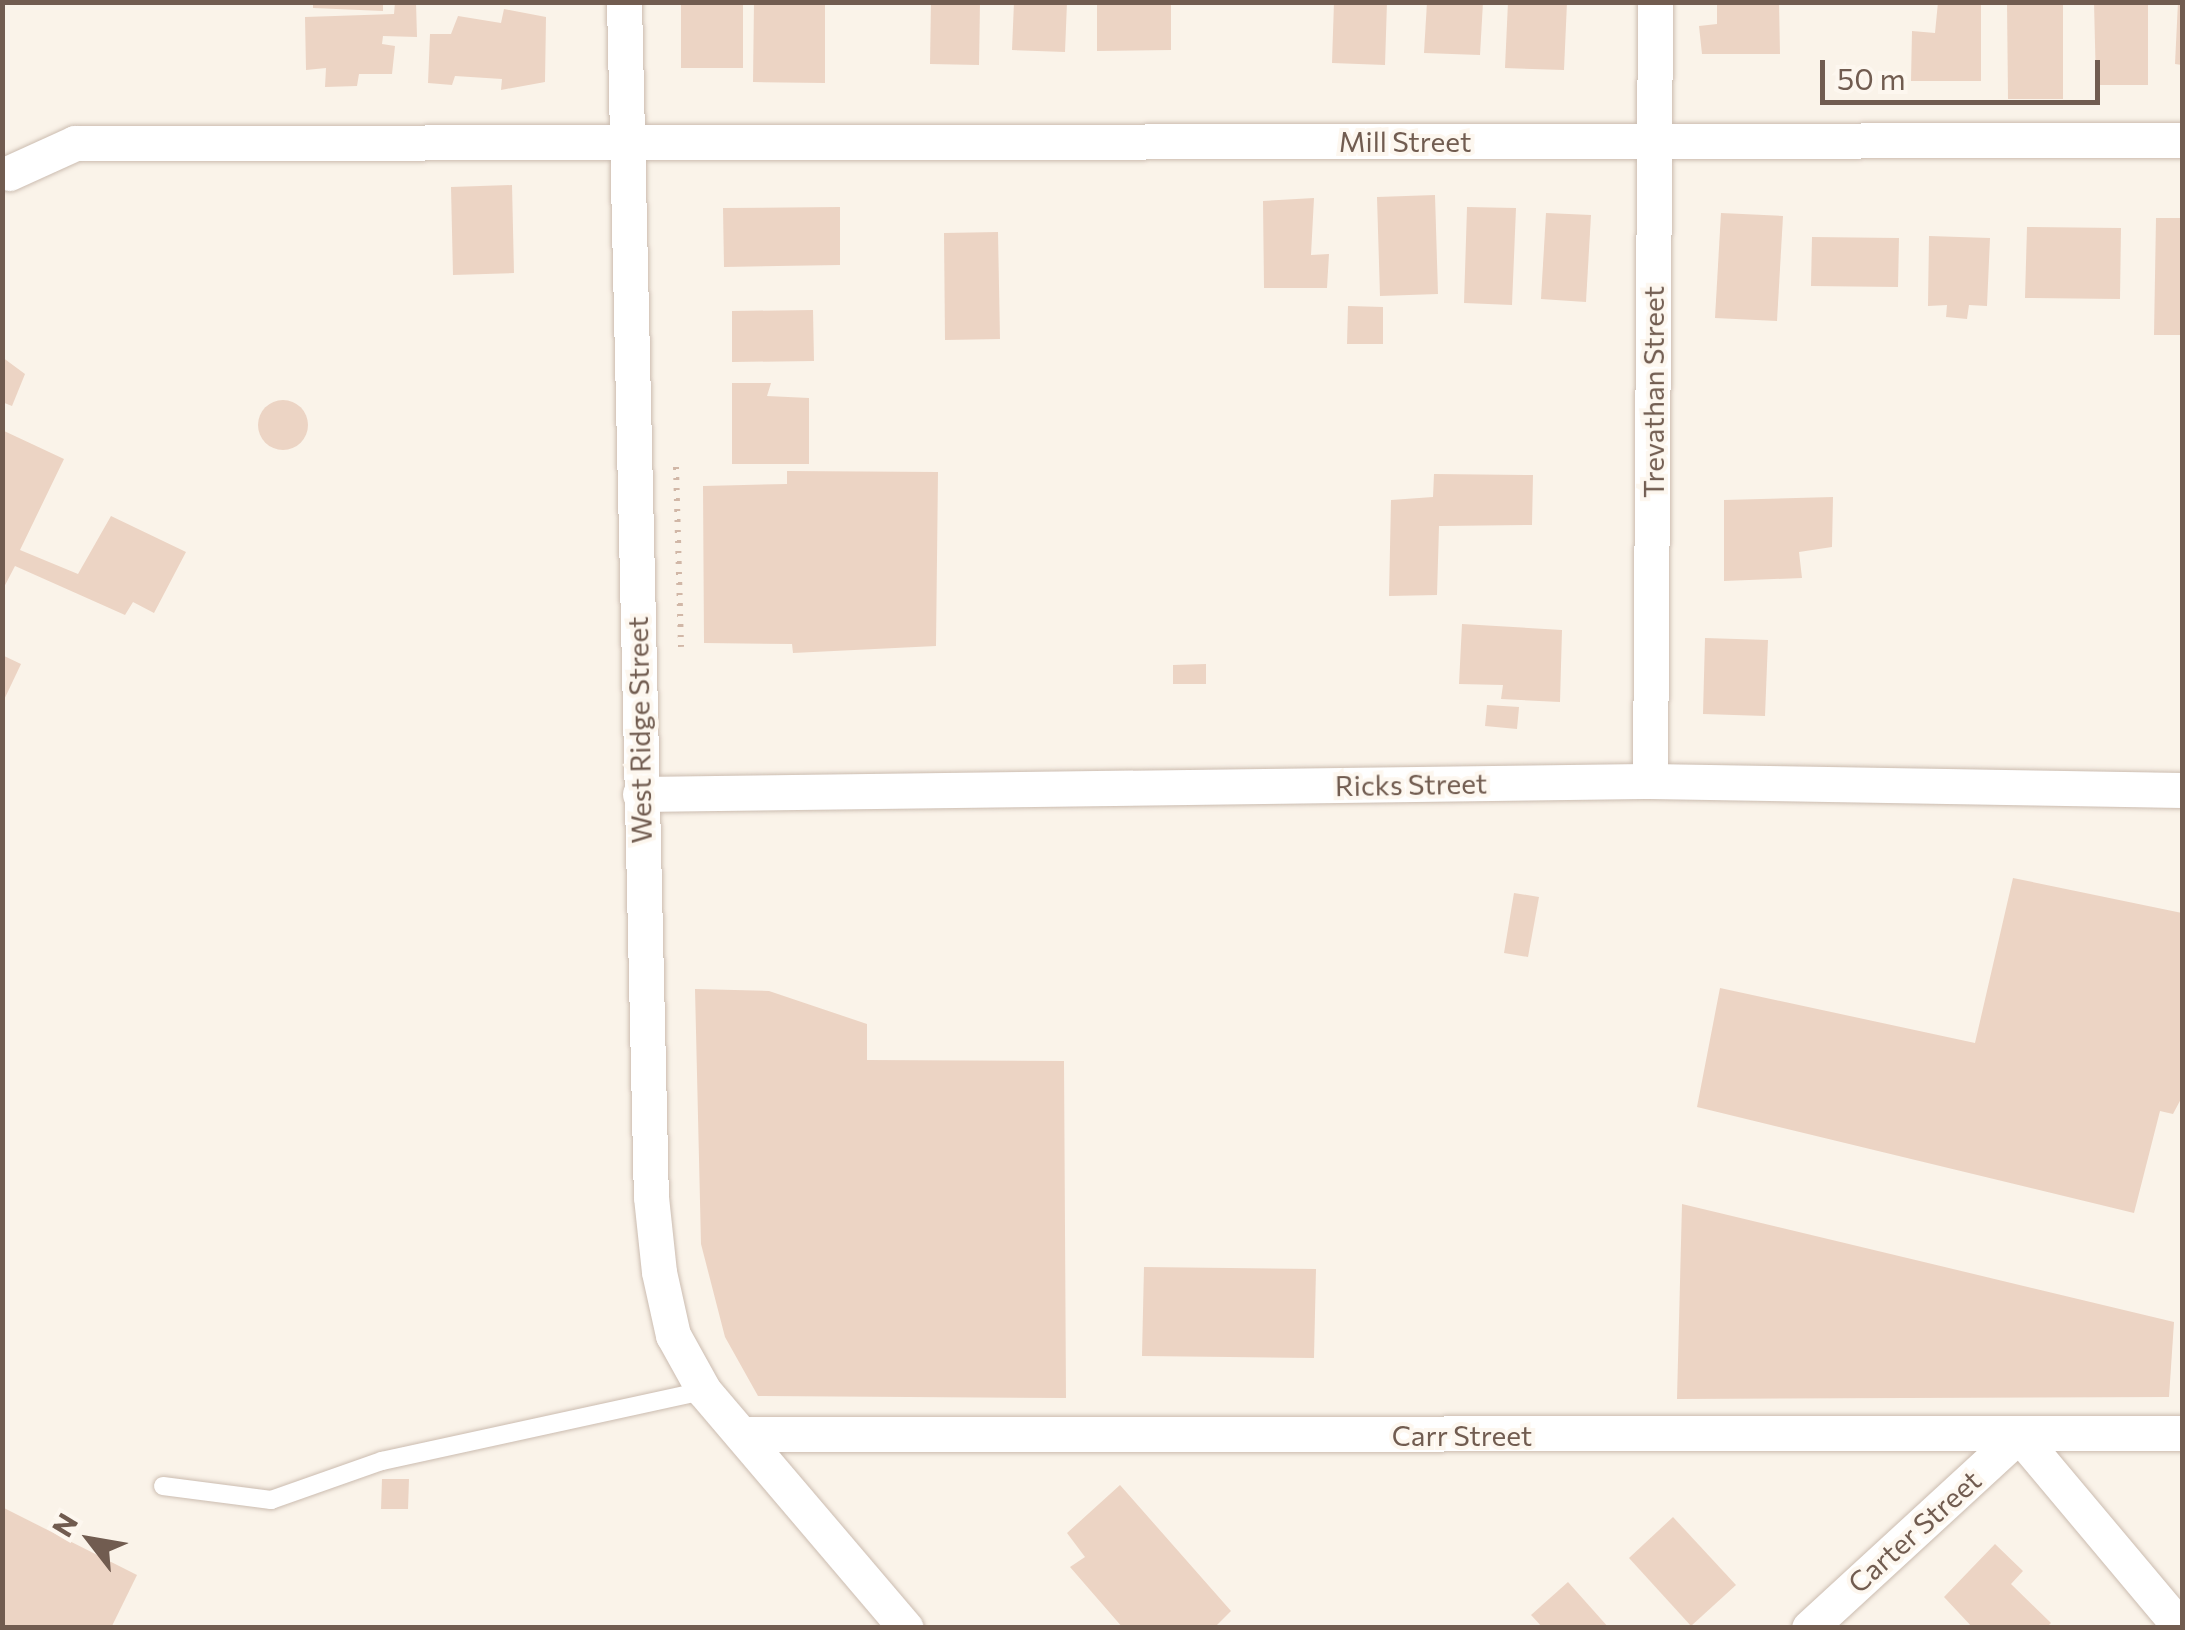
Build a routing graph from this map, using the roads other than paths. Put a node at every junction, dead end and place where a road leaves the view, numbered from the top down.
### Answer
1 (624, 2) edge
2 (1655, 2) edge
3 (1654, 140) junction
4 (2182, 140) edge
5 (627, 142) junction
6 (8, 173) dead end
7 (1650, 781) junction
8 (2182, 790) edge
9 (640, 794) junction
10 (704, 1392) junction
11 (2182, 1433) edge
12 (741, 1434) junction
13 (2020, 1435) junction
14 (163, 1486) dead end
15 (906, 1628) edge
16 (1809, 1628) edge
17 (2182, 1628) edge

1 - 5 street, West Ridge Street
2 - 3 street, Trevathan Street
3 - 4 street, Mill Street
3 - 5 street, Mill Street
3 - 7 street, Trevathan Street
5 - 6 street, Mill Street
5 - 9 street, West Ridge Street
7 - 8 street, Ricks Street
7 - 9 street, Ricks Street
9 - 10 street, West Ridge Street
10 - 12 street, West Ridge Street
10 - 14 lane
11 - 13 street, Carr Street
12 - 13 street, Carr Street
12 - 15 street, West Ridge Street
13 - 16 street, Carter Street
13 - 17 street

